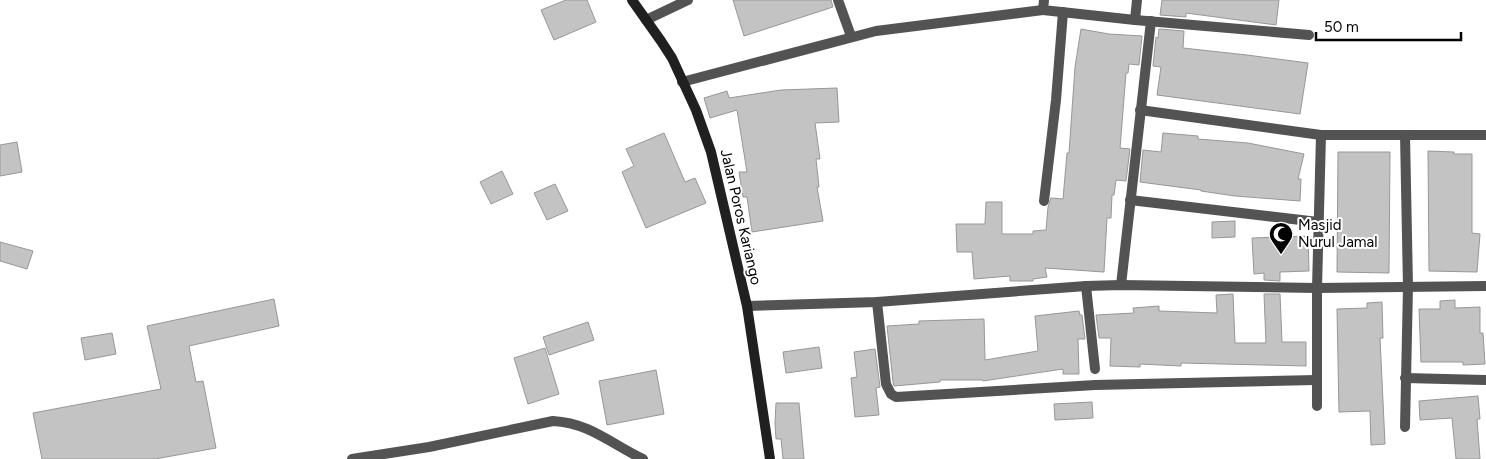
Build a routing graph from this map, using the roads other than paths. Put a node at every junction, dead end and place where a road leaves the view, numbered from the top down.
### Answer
1 (632, 0) edge
2 (688, 0) edge
3 (838, 0) edge
4 (1137, 0) edge
5 (1044, 5) edge
6 (1063, 12) junction
7 (646, 20) junction
8 (1135, 20) junction
9 (1151, 21) junction
10 (1309, 34) dead end
11 (851, 36) junction
12 (682, 82) junction
13 (1140, 110) junction
14 (1321, 135) junction
15 (1405, 135) junction
16 (1486, 135) edge
17 (1130, 200) junction
18 (1044, 201) dead end
19 (1318, 222) junction
20 (1121, 285) junction
21 (1086, 286) junction
22 (1486, 286) edge
23 (1408, 287) junction
24 (1316, 288) junction
25 (877, 302) junction
26 (747, 306) junction
27 (1095, 369) dead end
28 (1405, 378) junction
29 (1316, 380) junction
30 (1485, 380) dead end
31 (1316, 406) dead end
32 (1405, 428) dead end
33 (352, 459) edge
34 (643, 459) edge
35 (770, 459) edge

1 - 7 main road, Jalan Poros Kariango
2 - 7 street
3 - 11 street
4 - 8 street
5 - 6 street
5 - 11 street
6 - 8 street
6 - 18 street
7 - 12 main road, Jalan Poros Kariango
8 - 9 street
9 - 10 street
9 - 13 street
11 - 12 street
12 - 26 main road, Jalan Poros Kariango
13 - 14 street
13 - 17 street
14 - 15 street
14 - 19 street
15 - 16 street
15 - 23 street
17 - 19 street
17 - 20 street
19 - 24 street
20 - 21 street
20 - 24 street
21 - 25 street
21 - 27 street
22 - 23 street
23 - 24 street
23 - 28 street
24 - 29 street
25 - 26 street
25 - 29 street
26 - 35 main road, Jalan Poros Kariango
28 - 30 street
28 - 32 street
29 - 31 street
33 - 34 street

